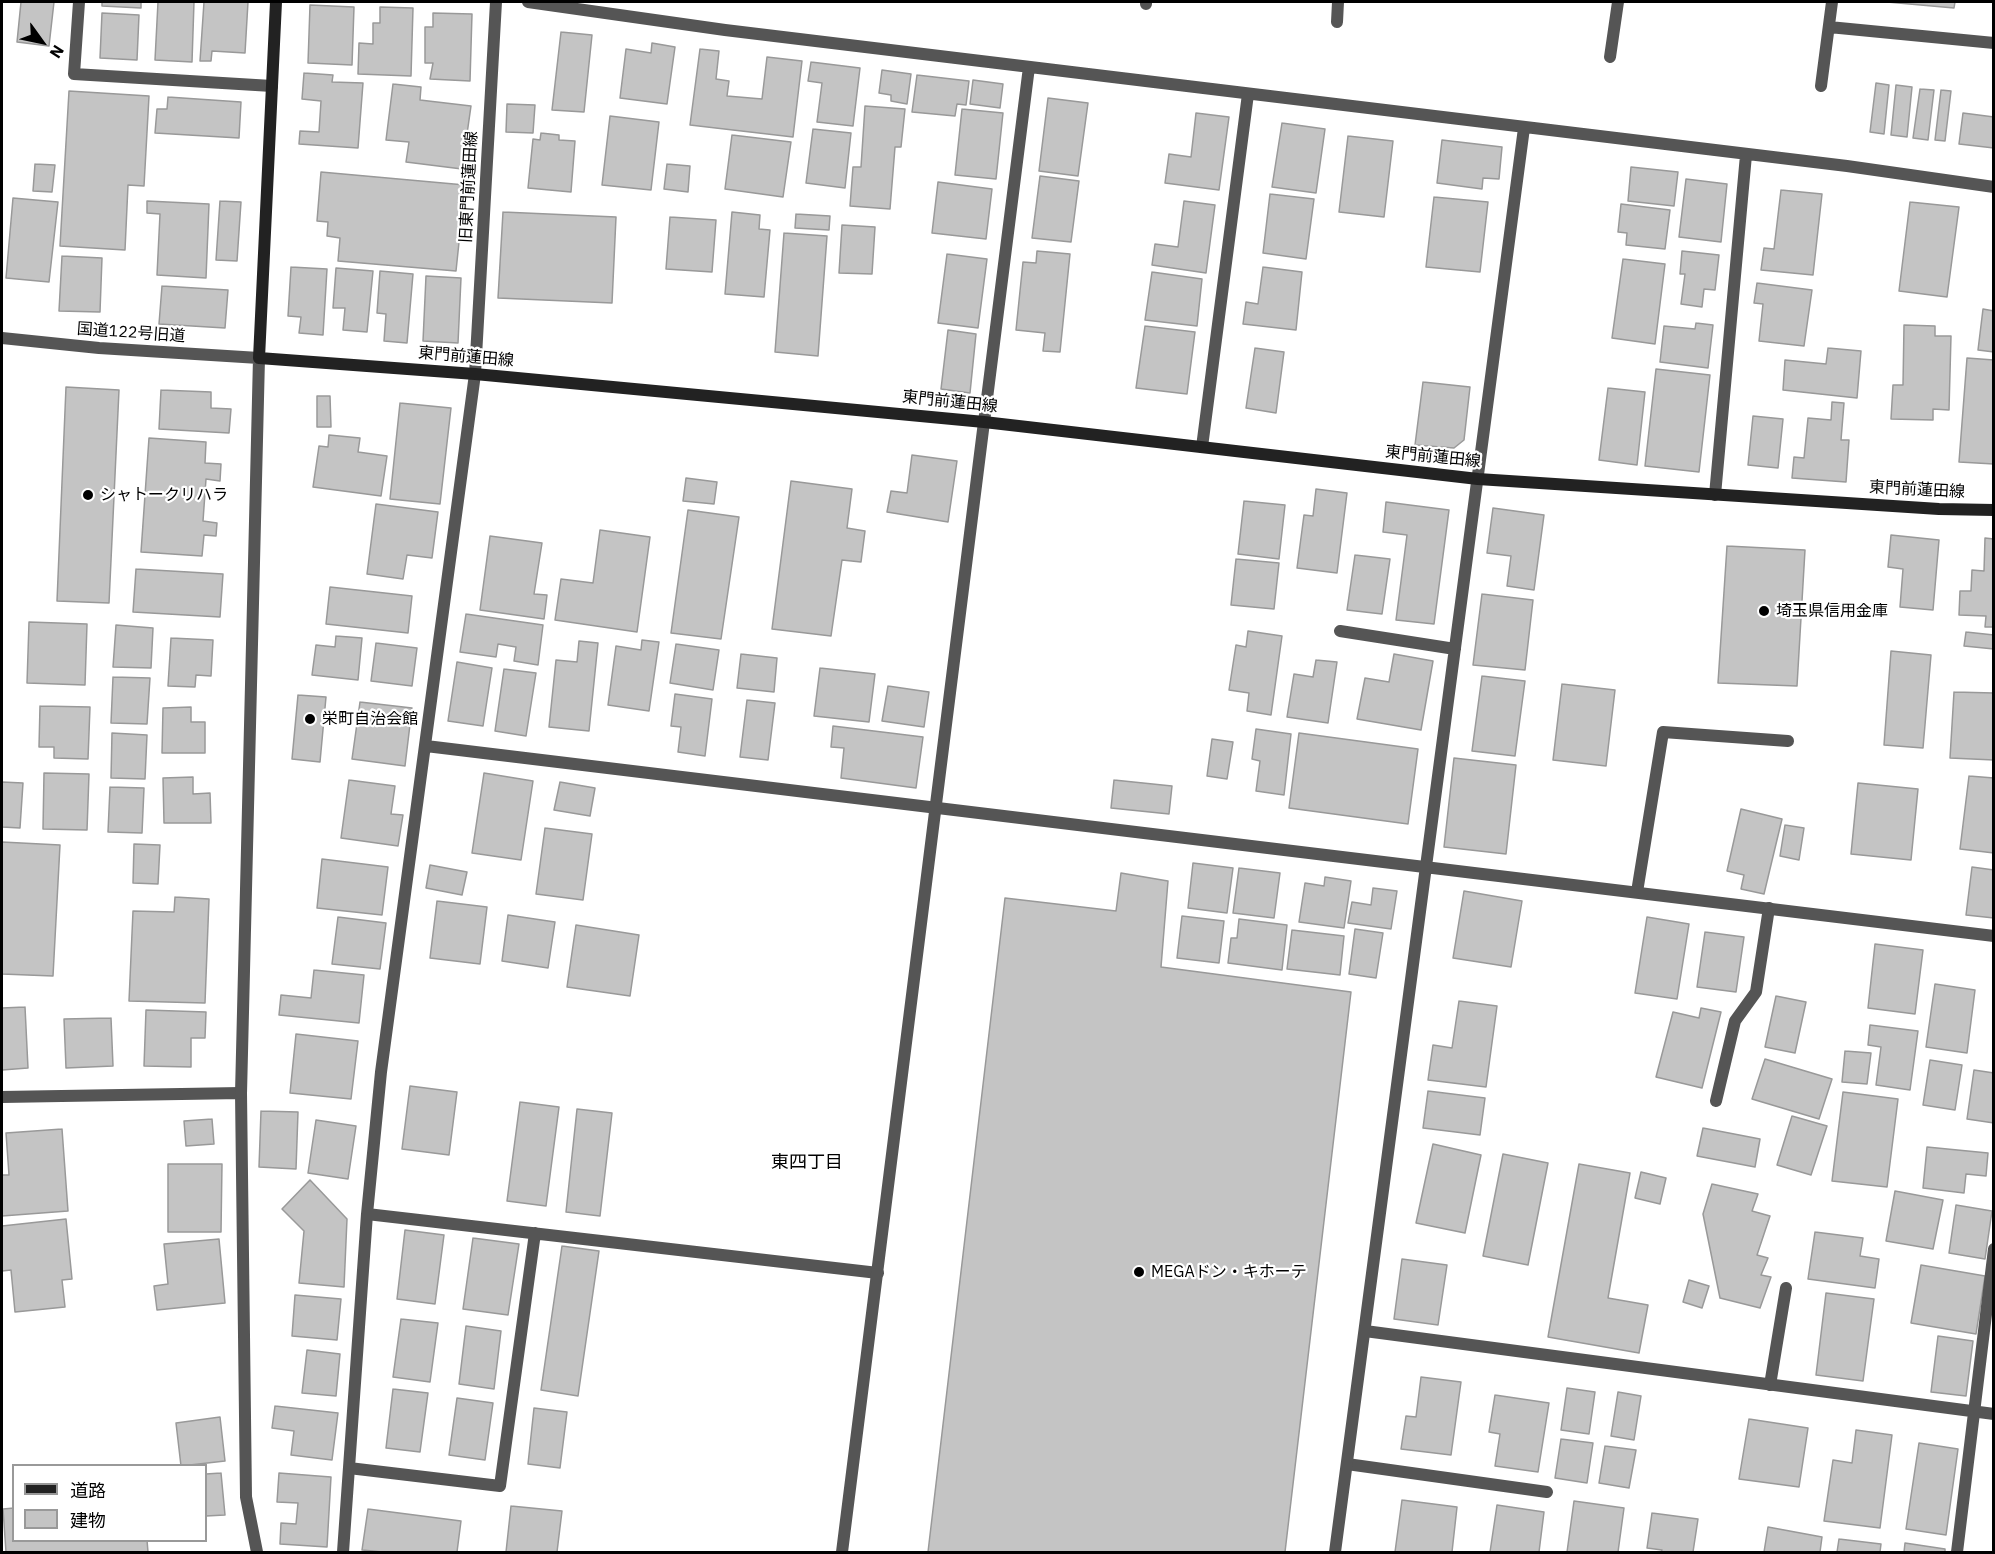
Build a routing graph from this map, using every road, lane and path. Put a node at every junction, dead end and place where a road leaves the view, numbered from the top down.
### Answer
1 (79, 2) edge
2 (276, 2) edge
3 (496, 2) edge
4 (528, 2) edge
5 (1338, 2) edge
6 (1618, 2) edge
7 (1832, 2) edge
8 (1337, 22) dead end
9 (1829, 27) junction
10 (1994, 44) edge
11 (1610, 57) dead end
12 (1029, 67) junction
13 (272, 86) junction
14 (1821, 86) dead end
15 (1248, 94) junction
16 (1524, 128) junction
17 (1746, 155) junction
18 (1994, 187) edge
19 (2, 338) edge
20 (259, 358) junction
21 (476, 374) junction
22 (984, 422) junction
23 (1202, 447) junction
24 (1478, 478) junction
25 (1715, 495) junction
26 (1994, 510) edge
27 (1340, 631) dead end
28 (1455, 649) junction
29 (1788, 741) dead end
30 (426, 746) junction
31 (936, 807) junction
32 (1426, 866) junction
33 (1638, 892) junction
34 (1768, 908) junction
35 (1994, 936) edge
36 (241, 1093) junction
37 (2, 1097) edge
38 (1716, 1101) dead end
39 (367, 1214) junction
40 (535, 1233) junction
41 (1994, 1250) edge
42 (878, 1273) junction
43 (1786, 1288) dead end
44 (1365, 1331) junction
45 (1770, 1384) junction
46 (1974, 1412) junction
47 (1994, 1414) edge
48 (1347, 1464) junction
49 (349, 1468) junction
50 (1548, 1492) dead end
51 (257, 1552) edge
52 (343, 1552) edge
53 (842, 1552) edge
54 (1335, 1552) edge
55 (1957, 1552) edge

1 - 13 street
2 - 13 main road
3 - 21 street, 旧東門前蓮田線
4 - 12 street
5 - 8 street
6 - 11 street
7 - 9 street
9 - 10 street
9 - 14 street
12 - 15 street
12 - 22 street
13 - 20 main road
15 - 16 street
15 - 23 street
16 - 17 street
16 - 24 street
17 - 18 street
17 - 25 street
19 - 20 street, 国道122号旧道
20 - 21 main road, 東門前蓮田線
20 - 36 street
21 - 22 main road, 東門前蓮田線
21 - 30 street, 旧東門前蓮田線
22 - 23 main road, 東門前蓮田線
22 - 31 street
23 - 24 main road, 東門前蓮田線
24 - 25 main road, 東門前蓮田線
24 - 28 street
25 - 26 main road, 東門前蓮田線
27 - 28 street
28 - 32 street
29 - 33 street
30 - 31 street
30 - 39 street, 旧東門前蓮田線
31 - 32 street
31 - 42 street
32 - 33 street
32 - 44 street
33 - 34 street
34 - 35 street
34 - 38 street
36 - 37 street
36 - 51 street
39 - 40 street
39 - 49 street, 旧東門前蓮田線
40 - 42 street
40 - 49 street
41 - 46 street
42 - 53 street
43 - 45 street
44 - 45 street
44 - 48 street
45 - 46 street
46 - 47 street
46 - 55 street
48 - 50 street
48 - 54 street
49 - 52 street, 旧東門前蓮田線

